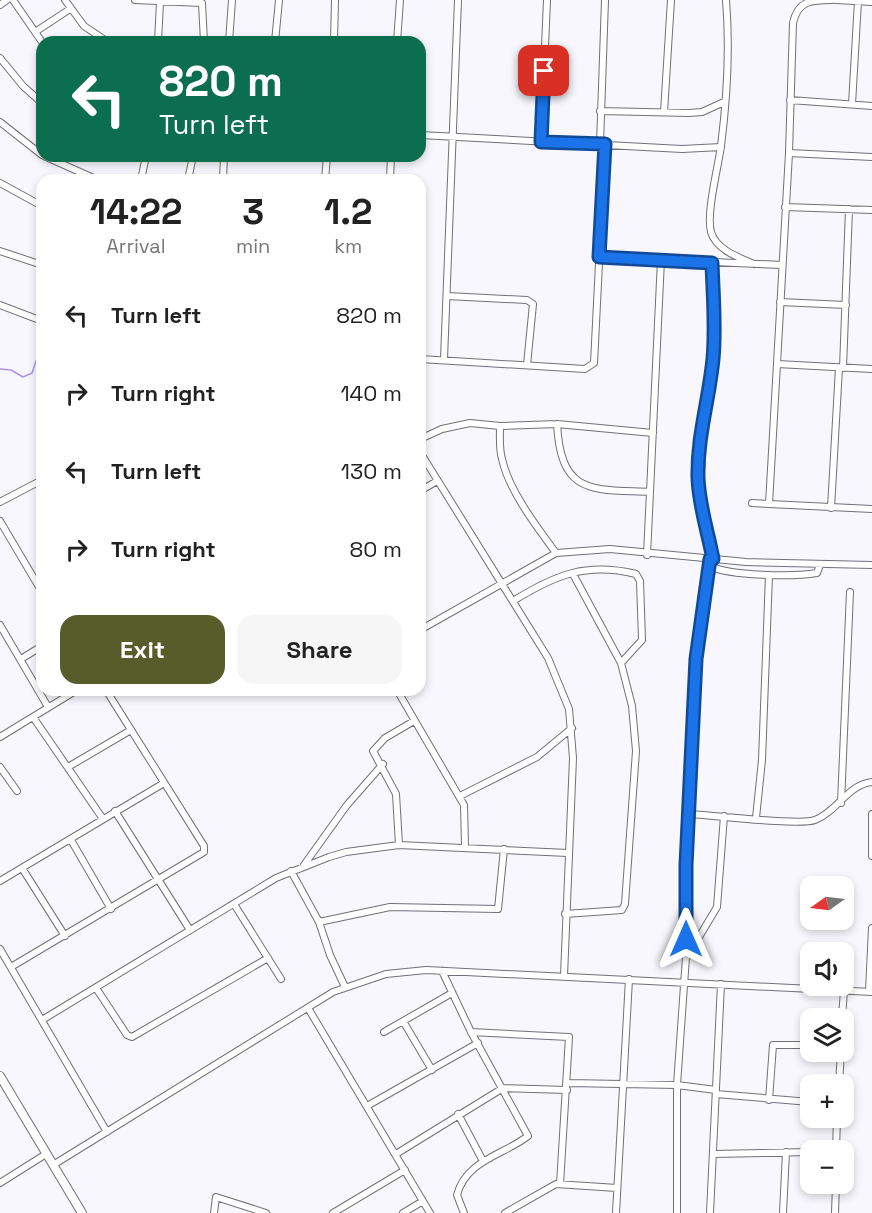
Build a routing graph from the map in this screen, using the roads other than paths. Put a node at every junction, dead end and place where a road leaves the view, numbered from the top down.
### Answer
1 (7, 0) edge
2 (13, 0) edge
3 (65, 0) edge
4 (135, 0) edge
5 (232, 0) edge
6 (279, 0) edge
7 (335, 0) edge
8 (400, 0) edge
9 (458, 0) edge
10 (547, 0) edge
11 (605, 0) edge
12 (671, 0) edge
13 (726, 0) edge
14 (834, 0) edge
15 (858, 1) edge
16 (160, 2) junction
17 (872, 2) edge
18 (0, 5) edge
19 (70, 9) junction
20 (35, 32) junction
21 (38, 36) edge
22 (99, 36) edge
23 (158, 36) edge
24 (204, 36) edge
25 (229, 36) edge
26 (276, 36) edge
27 (334, 36) edge
28 (398, 36) edge
29 (0, 58) edge
30 (36, 97) edge
31 (790, 100) junction
32 (724, 102) junction
33 (852, 104) junction
34 (872, 106) edge
35 (600, 111) junction
36 (664, 112) junction
37 (0, 122) edge
38 (426, 135) edge
39 (452, 137) junction
40 (541, 142) junction
41 (602, 144) junction
42 (721, 147) junction
43 (36, 150) edge
44 (789, 153) junction
45 (872, 157) edge
46 (57, 162) edge
47 (84, 174) edge
48 (0, 183) edge
49 (36, 203) edge
50 (785, 207) junction
51 (849, 209) junction
52 (872, 210) edge
53 (0, 250) edge
54 (599, 257) junction
55 (661, 260) junction
56 (36, 263) edge
57 (712, 263) junction
58 (754, 264) junction
59 (782, 265) junction
60 (447, 296) junction
61 (780, 302) junction
62 (0, 305) edge
63 (846, 305) junction
64 (36, 319) edge
65 (426, 359) edge
66 (444, 359) junction
67 (777, 364) junction
68 (527, 365) junction
69 (841, 368) junction
70 (872, 369) edge
71 (557, 424) junction
72 (500, 426) junction
73 (653, 433) junction
74 (426, 437) edge
75 (426, 462) edge
76 (437, 481) junction
77 (36, 484) edge
78 (426, 487) edge
79 (650, 492) junction
80 (0, 502) edge
81 (752, 502) dead end
82 (769, 504) junction
83 (831, 508) junction
84 (872, 509) edge
85 (0, 521) edge
86 (556, 553) junction
87 (647, 555) junction
88 (711, 561) junction
89 (820, 565) junction
90 (872, 565) edge
91 (573, 574) junction
92 (769, 575) junction
93 (36, 582) edge
94 (501, 583) junction
95 (850, 592) dead end
96 (513, 601) junction
97 (0, 625) edge
98 (426, 627) edge
99 (36, 650) edge
100 (21, 659) junction
101 (621, 663) junction
102 (36, 686) edge
103 (42, 696) edge
104 (67, 696) edge
105 (110, 696) edge
106 (400, 696) edge
107 (48, 707) junction
108 (33, 717) junction
109 (414, 721) junction
110 (572, 728) junction
111 (131, 730) junction
112 (0, 737) edge
113 (383, 764) junction
114 (0, 767) edge
115 (68, 767) junction
116 (872, 782) edge
117 (164, 783) junction
118 (17, 791) dead end
119 (460, 796) junction
120 (841, 803) junction
121 (115, 812) junction
122 (689, 814) junction
123 (872, 814) edge
124 (724, 816) junction
125 (756, 818) junction
126 (104, 819) junction
127 (71, 840) junction
128 (399, 845) junction
129 (465, 846) junction
130 (504, 849) junction
131 (568, 853) junction
132 (872, 856) edge
133 (303, 866) junction
134 (22, 868) junction
135 (291, 871) junction
136 (158, 880) junction
137 (0, 881) edge
138 (234, 904) junction
139 (111, 909) junction
140 (565, 914) junction
141 (319, 922) junction
142 (872, 928) edge
143 (190, 930) junction
144 (65, 936) junction
145 (0, 950) edge
146 (686, 957) junction
147 (268, 958) junction
148 (11, 967) junction
149 (442, 971) junction
150 (564, 976) junction
151 (281, 979) dead end
152 (629, 979) junction
153 (684, 983) junction
154 (721, 984) junction
155 (96, 987) junction
156 (345, 987) junction
157 (800, 988) edge
158 (854, 991) edge
159 (870, 992) edge
160 (452, 993) junction
161 (308, 1008) junction
162 (42, 1020) junction
163 (403, 1021) junction
164 (384, 1032) dead end
165 (471, 1032) junction
166 (478, 1043) junction
167 (800, 1045) edge
168 (432, 1070) junction
169 (0, 1076) edge
170 (568, 1083) junction
171 (622, 1084) junction
172 (677, 1085) junction
173 (503, 1088) junction
174 (567, 1090) junction
175 (716, 1092) junction
176 (769, 1100) junction
177 (800, 1102) edge
178 (367, 1106) junction
179 (458, 1114) junction
180 (107, 1132) junction
181 (786, 1152) junction
182 (800, 1152) edge
183 (46, 1154) junction
184 (396, 1154) junction
185 (713, 1154) junction
186 (483, 1161) junction
187 (53, 1165) junction
188 (405, 1170) junction
189 (0, 1183) edge
190 (560, 1184) junction
191 (617, 1188) junction
192 (836, 1194) edge
193 (423, 1201) junction
194 (82, 1213) edge
195 (214, 1213) edge
196 (266, 1213) edge
197 (333, 1213) edge
198 (403, 1213) edge
199 (430, 1213) edge
200 (464, 1213) edge
201 (505, 1213) edge
202 (616, 1213) edge
203 (677, 1213) edge
204 (710, 1213) edge
205 (783, 1213) edge
206 (835, 1213) edge

1 - 18 street
2 - 20 street
3 - 19 street
4 - 16 street
5 - 25 street
6 - 26 street
7 - 27 street
8 - 28 street
9 - 39 street
10 - 40 street
11 - 35 street
12 - 36 street
13 - 32 street
14 - 15 street
14 - 31 street
15 - 17 street
15 - 33 street
16 - 23 street
16 - 24 street
19 - 20 street
19 - 22 street
20 - 21 street
29 - 30 street
31 - 33 street
31 - 44 street
32 - 36 street
32 - 42 street
33 - 34 street
35 - 36 street
35 - 41 street
37 - 43 street
38 - 39 street
39 - 40 street
39 - 60 street
40 - 41 street
41 - 42 street
41 - 54 street
42 - 58 street
44 - 45 street
44 - 50 street
46 - 47 street
48 - 49 street
50 - 51 street
50 - 59 street
51 - 52 street
51 - 63 street
53 - 56 street
54 - 55 street
54 - 68 street
55 - 57 street
55 - 73 street
57 - 58 street
57 - 88 street
58 - 59 street
59 - 61 street
60 - 66 street
60 - 68 street
61 - 63 street
61 - 67 street
62 - 64 street
63 - 69 street
65 - 66 street
66 - 68 street
67 - 69 street
67 - 82 street
69 - 70 street
69 - 83 street
71 - 72 street
71 - 73 street
71 - 79 street
72 - 74 street
72 - 86 street
73 - 79 street
75 - 76 street
76 - 78 street
76 - 94 street
77 - 80 street
79 - 87 street
81 - 82 street
82 - 83 street
83 - 84 street
85 - 93 street
86 - 87 street
86 - 94 street
87 - 88 street
88 - 89 street
88 - 92 street
88 - 122 street
89 - 90 street
89 - 92 street
91 - 96 street
91 - 101 street
91 - 101 street
92 - 125 street
94 - 96 street
94 - 98 street
95 - 120 street
96 - 110 street
97 - 100 street
99 - 100 street
100 - 102 street
101 - 140 street
103 - 107 street
104 - 107 street
105 - 111 street
106 - 109 street
107 - 108 street
108 - 112 street
108 - 115 street
109 - 113 street
109 - 119 street
110 - 119 street
110 - 131 street
111 - 115 street
111 - 117 street
113 - 128 street
113 - 133 street
114 - 118 street
115 - 126 street
116 - 120 street
117 - 121 street
117 - 136 street
119 - 129 street
120 - 125 street
121 - 126 street
121 - 136 street
122 - 124 street
122 - 146 street
123 - 132 street
124 - 125 street
124 - 146 street
126 - 127 street
127 - 134 street
127 - 139 street
128 - 129 street
128 - 133 street
129 - 130 street
130 - 131 street
130 - 141 street
131 - 140 street
133 - 135 street
134 - 137 street
134 - 144 street
135 - 138 street
135 - 141 street
136 - 139 street
136 - 143 street
138 - 143 street
138 - 147 street
139 - 144 street
140 - 150 street
141 - 156 street
142 - 159 street
143 - 155 street
144 - 148 street
145 - 148 street
146 - 153 street
147 - 151 street
147 - 155 street
148 - 162 street
149 - 150 street
149 - 156 street
149 - 160 street
150 - 152 street
152 - 153 street
152 - 171 street
153 - 154 street
153 - 172 street
154 - 157 street
154 - 175 street
155 - 162 street
156 - 161 street
158 - 159 street
160 - 163 street
160 - 165 street
161 - 178 street
161 - 180 street
162 - 180 street
163 - 164 street
163 - 168 street
165 - 166 street
165 - 170 street
166 - 168 street
166 - 173 street
167 - 176 street
168 - 178 street
169 - 183 street
170 - 171 street
170 - 174 street
171 - 172 street
171 - 191 street
172 - 175 street
172 - 203 street
173 - 174 street
173 - 179 street
173 - 186 street
174 - 190 street
175 - 176 street
175 - 185 street
176 - 177 street
178 - 184 street
179 - 184 street
179 - 186 street
180 - 187 street
181 - 182 street
181 - 185 street
181 - 205 street
183 - 187 street
183 - 189 street
184 - 188 street
185 - 204 street
186 - 200 street
187 - 194 street
188 - 193 street
188 - 197 street
190 - 191 street
190 - 201 street
191 - 202 street
192 - 206 street
193 - 198 street
193 - 199 street
195 - 196 street

